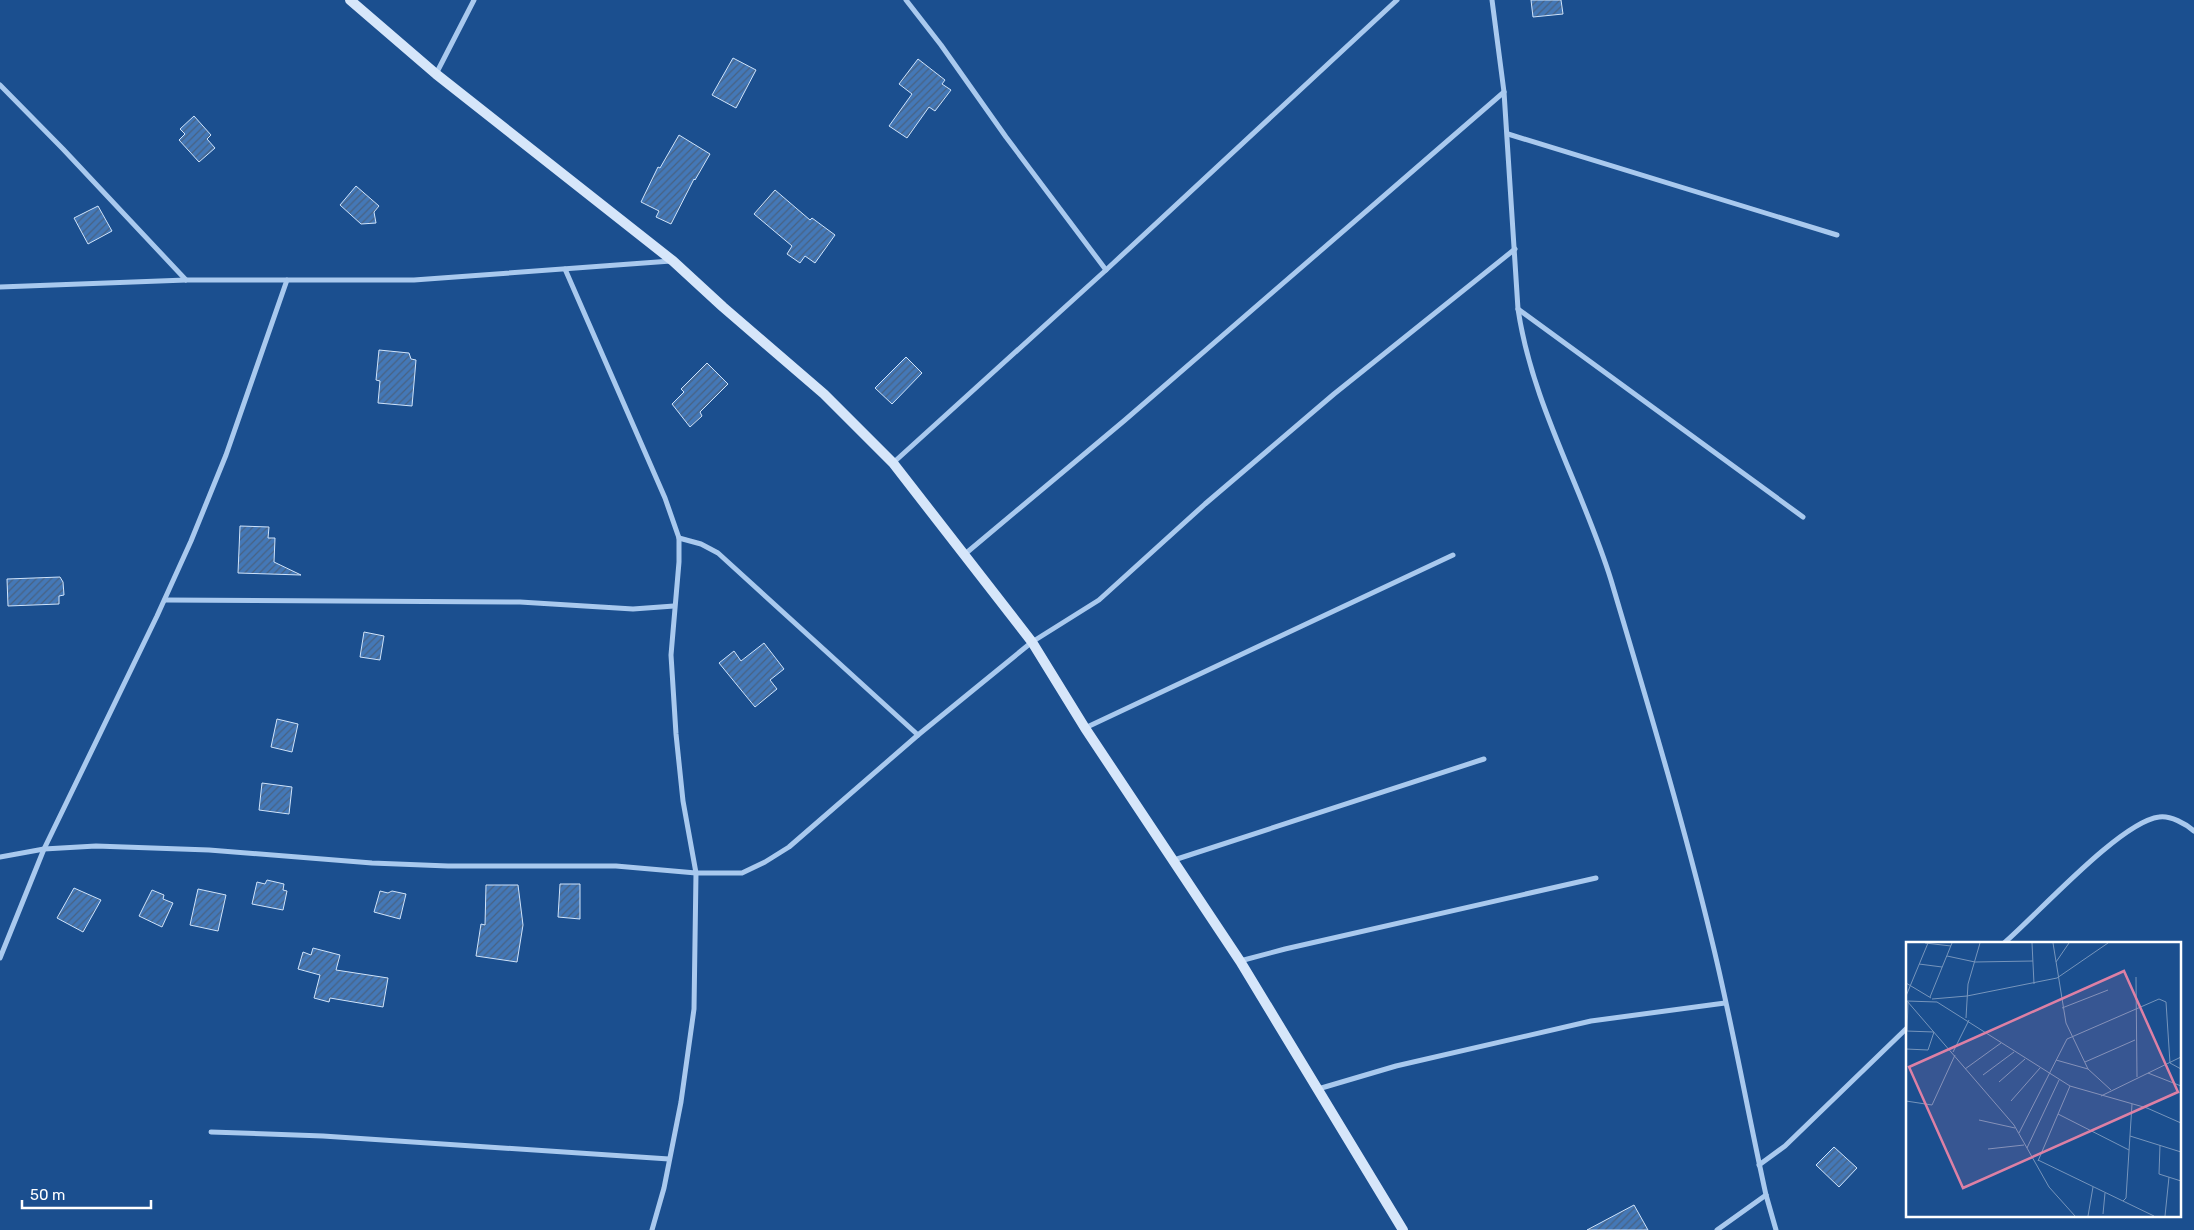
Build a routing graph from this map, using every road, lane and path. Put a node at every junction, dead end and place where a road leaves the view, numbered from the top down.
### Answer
1 (350, 0) edge
2 (474, 0) edge
3 (906, 0) edge
4 (1397, 0) edge
5 (1492, 0) edge
6 (436, 74) junction
7 (0, 85) edge
8 (1504, 92) junction
9 (1508, 134) junction
10 (1837, 235) dead end
11 (1515, 250) junction
12 (673, 261) junction
13 (565, 269) junction
14 (1106, 270) junction
15 (186, 280) junction
16 (287, 280) junction
17 (0, 287) edge
18 (1518, 309) junction
19 (893, 463) junction
20 (1802, 517) dead end
21 (679, 538) junction
22 (965, 554) junction
23 (1453, 555) dead end
24 (165, 600) junction
25 (674, 606) junction
26 (1032, 642) junction
27 (1085, 728) junction
28 (918, 735) junction
29 (1484, 759) dead end
30 (2194, 831) edge
31 (44, 849) junction
32 (0, 857) edge
33 (1174, 860) junction
34 (696, 873) junction
35 (1596, 878) dead end
36 (2005, 942) edge
37 (0, 958) edge
38 (1240, 961) junction
39 (1725, 1003) junction
40 (1906, 1029) edge
41 (1318, 1089) junction
42 (211, 1132) dead end
43 (669, 1159) junction
44 (1759, 1165) junction
45 (1766, 1195) junction
46 (652, 1230) edge
47 (1402, 1230) edge
48 (1717, 1230) edge
49 (1776, 1230) edge

1 - 6 street
2 - 6 street
3 - 14 street
4 - 14 street
5 - 8 street
6 - 12 street
7 - 15 street
8 - 9 street
8 - 22 street
9 - 10 street
9 - 11 street
11 - 18 street
11 - 26 street
12 - 13 street
12 - 19 street
13 - 16 street
13 - 21 street
14 - 19 street
15 - 16 street
15 - 17 street
16 - 24 street
18 - 20 street
18 - 39 street
19 - 22 street
21 - 25 street
21 - 28 street
22 - 26 street
23 - 27 street
24 - 25 street
24 - 31 street
25 - 34 street
26 - 27 street
26 - 28 street
27 - 33 street
28 - 34 street
29 - 33 street
30 - 36 street
31 - 32 street
31 - 34 street
31 - 37 street
33 - 38 street
34 - 43 street
35 - 38 street
38 - 41 street
39 - 41 street
39 - 44 street
40 - 44 street
41 - 47 street
42 - 43 street
43 - 46 street
44 - 45 street
45 - 48 street
45 - 49 street

